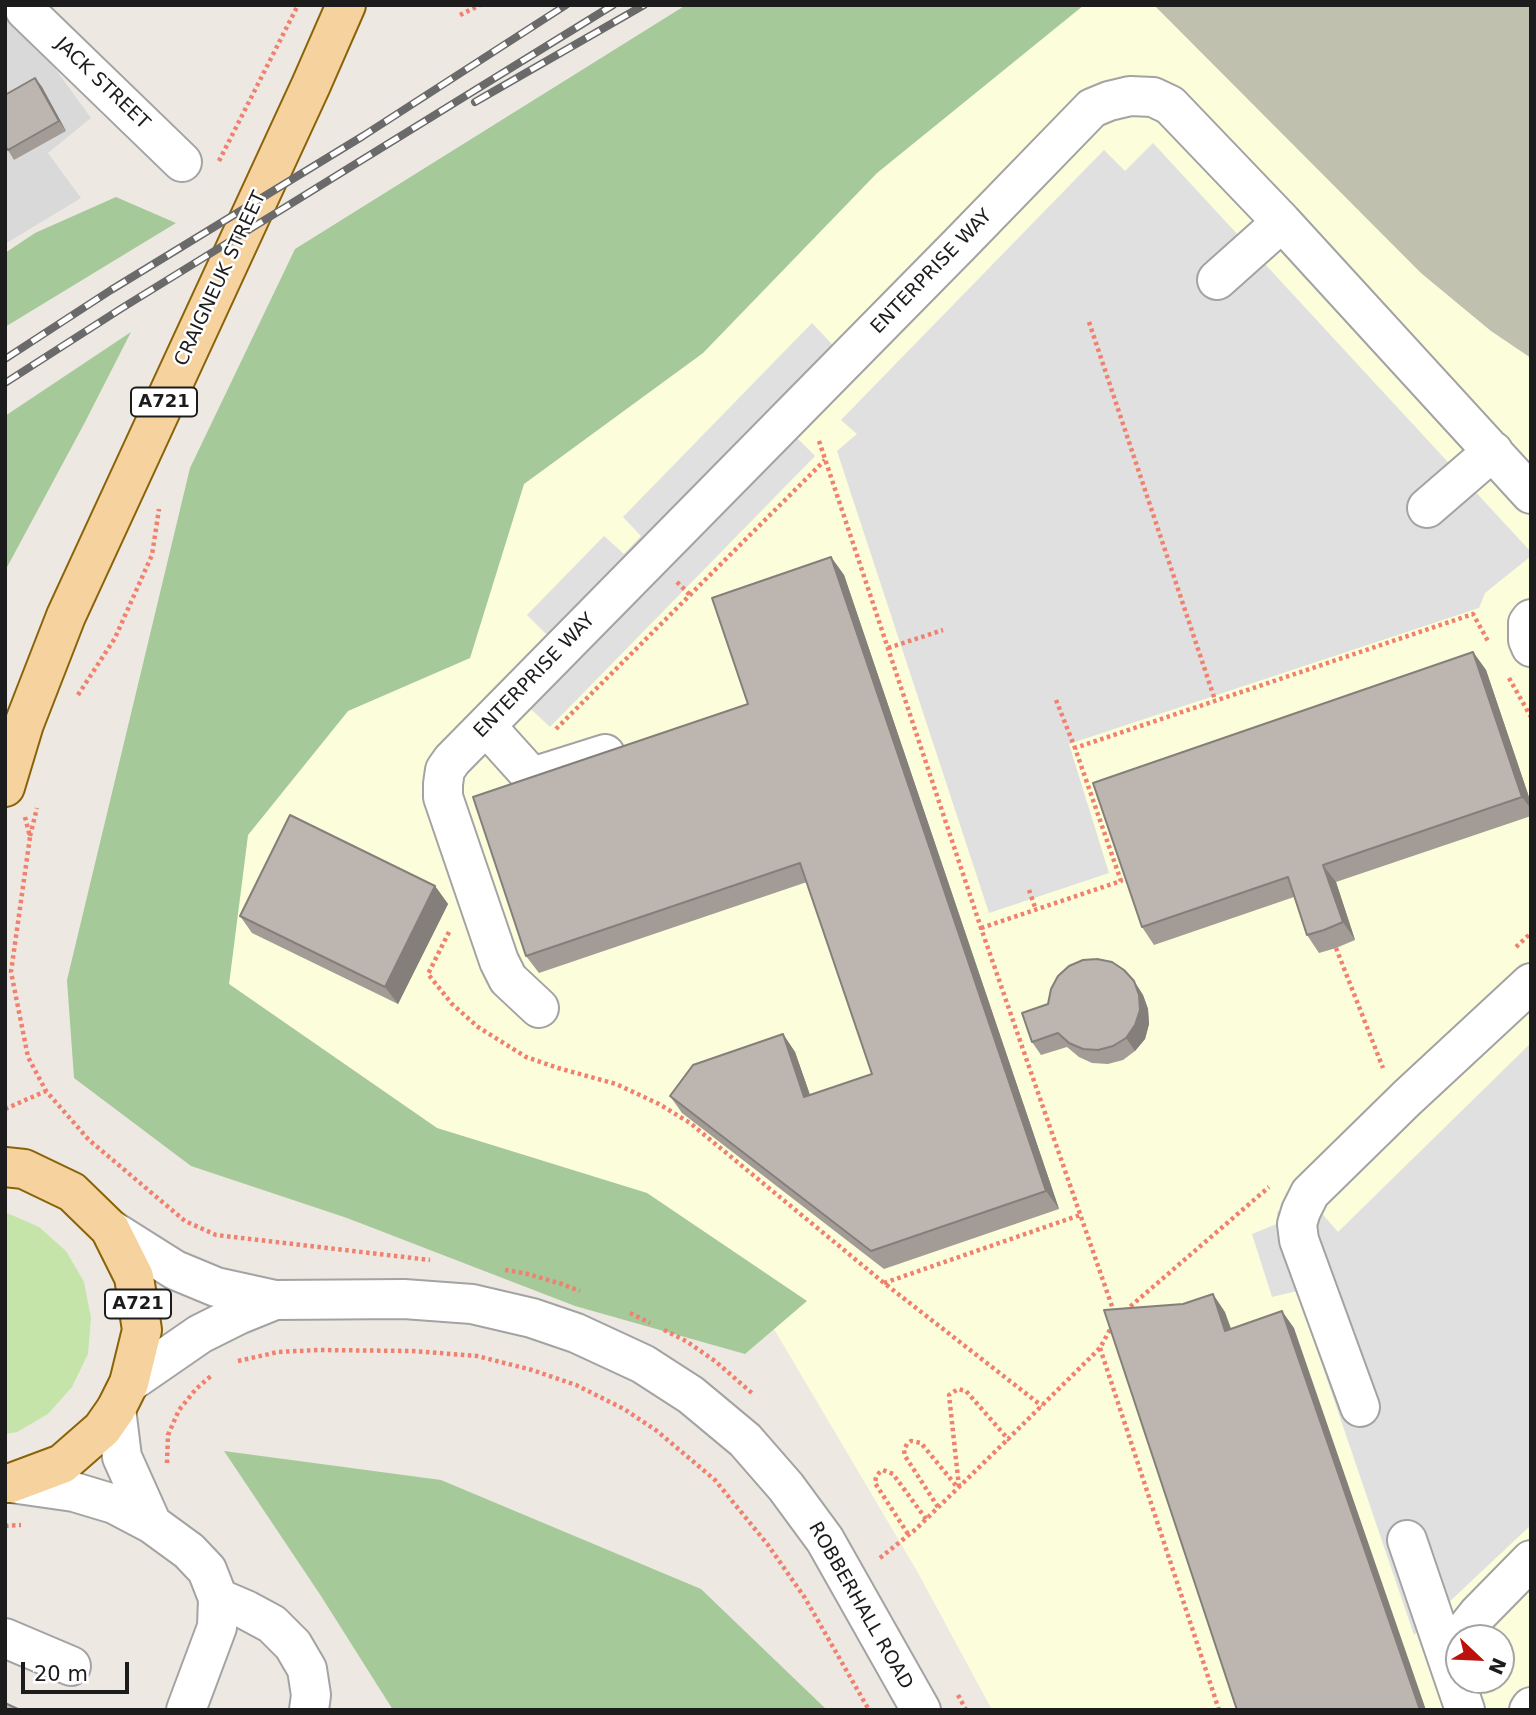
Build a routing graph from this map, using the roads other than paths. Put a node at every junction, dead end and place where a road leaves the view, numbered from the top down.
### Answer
1 (346, 5) edge
2 (18, 13) edge
3 (182, 162) road end
4 (1282, 222) junction
5 (1217, 280) dead end
6 (1493, 451) junction
7 (1531, 494) edge
8 (1427, 508) dead end
9 (1531, 620) edge
10 (1518, 659) edge
11 (498, 713) junction
12 (638, 744) edge
13 (8, 776) edge
14 (1531, 982) edge
15 (539, 1008) dead end
16 (12, 1159) edge
17 (110, 1230) junction
18 (275, 1300) junction
19 (122, 1396) junction
20 (1360, 1407) dead end
21 (8, 1483) edge
22 (152, 1524) junction
23 (1407, 1540) dead end
24 (1531, 1560) edge
25 (218, 1598) junction
26 (1446, 1624) edge
27 (1472, 1624) edge
28 (5, 1638) edge
29 (71, 1667) dead end
30 (186, 1710) edge
31 (310, 1710) edge
32 (921, 1710) edge

1 - 13 main road, CRAIGNEUK STREET / A721
2 - 3 street, JACK STREET
4 - 5 street
4 - 6 street, ENTERPRISE WAY
4 - 11 street, ENTERPRISE WAY
6 - 7 street, ENTERPRISE WAY
6 - 8 street
9 - 10 street
11 - 12 street
11 - 15 street, ENTERPRISE WAY
14 - 20 street
16 - 17 main road, A721
17 - 18 street, ROBBERHALL ROAD
17 - 19 main road, A721
18 - 19 street, ROBBERHALL ROAD
18 - 32 street, ROBBERHALL ROAD
19 - 21 main road, A721
19 - 22 street
21 - 22 street
22 - 25 street
23 - 26 street
24 - 27 street
25 - 30 street
25 - 31 street
28 - 29 street

